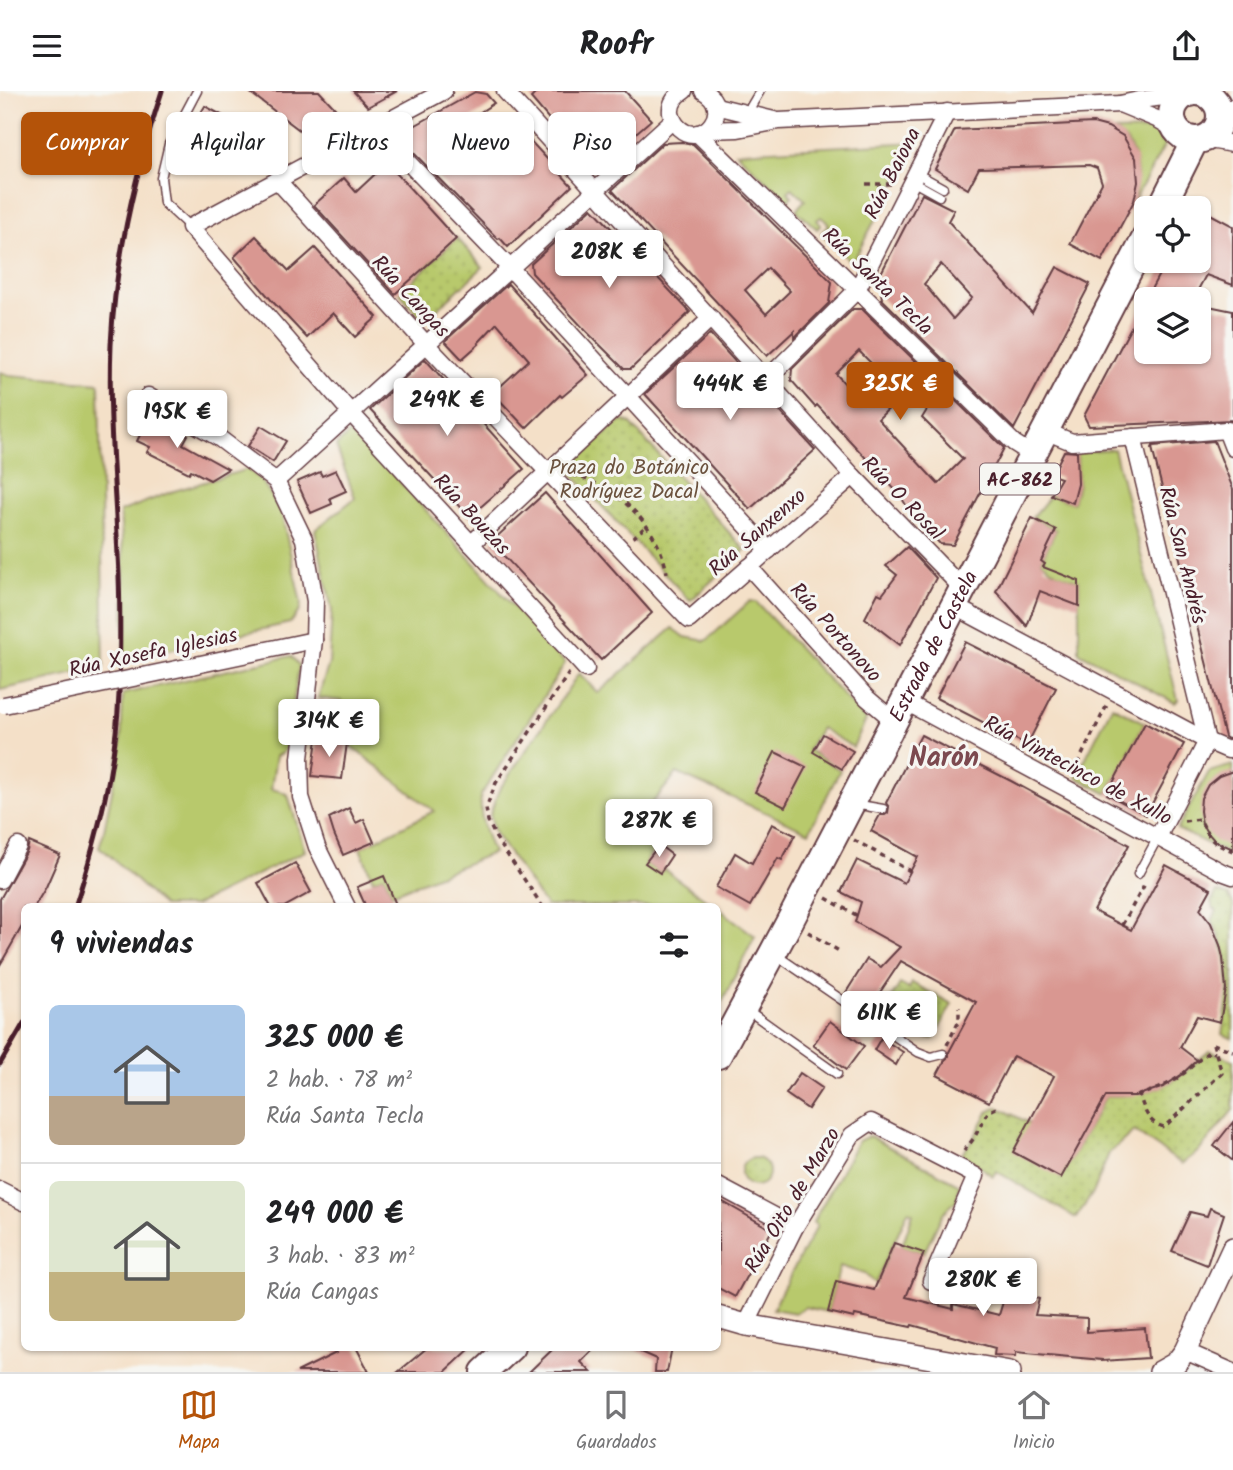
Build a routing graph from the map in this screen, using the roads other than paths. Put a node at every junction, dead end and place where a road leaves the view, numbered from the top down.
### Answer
1 (197, 91) edge
2 (444, 91) edge
3 (505, 91) edge
4 (684, 91) edge
5 (703, 91) edge
6 (760, 91) edge
7 (1189, 94) junction
8 (1120, 104) junction
9 (716, 106) junction
10 (405, 112) edge
11 (947, 112) junction
12 (747, 113) junction
13 (673, 120) junction
14 (1215, 120) edge
15 (779, 121) junction
16 (702, 132) junction
17 (302, 167) edge
18 (413, 167) edge
19 (913, 179) junction
20 (277, 180) junction
21 (595, 191) junction
22 (941, 193) dead end
23 (1168, 196) edge
24 (190, 226) junction
25 (1134, 260) edge
26 (510, 268) junction
27 (857, 290) junction
28 (710, 318) junction
29 (426, 344) junction
30 (766, 380) junction
31 (148, 396) dead end
32 (628, 396) junction
33 (351, 413) junction
34 (1230, 430) edge
35 (1045, 431) junction
36 (1133, 437) junction
37 (1233, 448) edge
38 (1033, 455) junction
39 (853, 476) junction
40 (554, 477) junction
41 (276, 481) junction
42 (471, 544) junction
43 (769, 550) junction
44 (749, 567) junction
45 (959, 597) junction
46 (690, 620) joint
47 (314, 640) junction
48 (582, 665) road end
49 (2, 705) edge
50 (899, 711) junction
51 (1207, 741) junction
52 (1233, 748) edge
53 (851, 803) junction
54 (883, 809) dead end
55 (1158, 837) junction
56 (18, 846) dead end
57 (1138, 874) dead end
58 (1233, 876) edge
59 (0, 880) edge
60 (345, 903) edge
61 (773, 953) junction
62 (744, 1007) junction
63 (721, 1049) edge
64 (943, 1053) road end
65 (837, 1074) dead end
66 (721, 1189) edge
67 (0, 1190) edge
68 (21, 1200) edge
69 (795, 1227) junction
70 (1233, 1248) edge
71 (931, 1281) dead end
72 (721, 1318) edge
73 (746, 1325) junction
74 (507, 1351) edge
75 (1185, 1351) junction
76 (938, 1366) edge
77 (484, 1372) edge
78 (1010, 1372) edge
79 (1160, 1372) edge
80 (1233, 1372) edge

1 - 24 lane
2 - 10 street
3 - 21 street, Rúa O Rosal
4 - 13 street
5 - 9 street
6 - 12 lane
7 - 8 street
7 - 14 main road
7 - 14 main road
8 - 11 street
8 - 14 street
9 - 12 street
9 - 16 street
11 - 15 street
11 - 19 street, Rúa Baiona
12 - 15 street
13 - 16 street, Rúa Santa Tecla
13 - 21 street
14 - 23 main road
15 - 16 street
16 - 27 street, Rúa Santa Tecla
17 - 20 street
18 - 26 street
19 - 22 lane
19 - 27 street, Rúa Baiona
20 - 24 street
20 - 29 street, Rúa Cangas
21 - 26 street
21 - 28 street, Rúa O Rosal
24 - 33 street, Rúa Bouzas
25 - 35 main road, Estrada de Castela / AC-862
26 - 29 street
26 - 32 street
27 - 30 street, Rúa Baiona
27 - 38 street, Rúa Santa Tecla
28 - 30 street, Rúa O Rosal
28 - 32 street
29 - 33 street
29 - 40 street, Rúa Cangas
30 - 39 street, Rúa O Rosal
31 - 41 street
32 - 40 street
32 - 43 street
33 - 41 street
33 - 42 street, Rúa Bouzas
34 - 36 street
34 - 37 street
35 - 36 street
35 - 38 main road, Estrada de Castela / AC-862
36 - 51 street, Rúa San Andrés
38 - 45 main road, Estrada de Castela / AC-862
39 - 43 street, Rúa Sanxenxo
39 - 45 street, Rúa O Rosal
40 - 42 street
40 - 46 street, Rúa Cangas
41 - 47 street
42 - 48 street, Rúa Bouzas
43 - 44 street, Rúa Sanxenxo
44 - 46 street, Rúa Sanxenxo
44 - 50 street, Rúa Portonovo
45 - 50 main road, Estrada de Castela / AC-862
45 - 51 street, Rúa O Rosal
47 - 49 street, Rúa Xosefa Iglesias, bridge
47 - 60 street
50 - 53 main road, Estrada de Castela / AC-862
50 - 55 street, Rúa Vintecinco de Xullo
51 - 52 street, Rúa O Rosal
51 - 55 street
53 - 54 lane
53 - 61 main road, Estrada de Castela / AC-862
55 - 57 lane
55 - 58 street, Rúa Vintecinco de Xullo
56 - 59 street
61 - 62 main road, Estrada de Castela / AC-862
61 - 64 lane
62 - 63 main road, Estrada de Castela / AC-862
62 - 65 lane
66 - 69 street
67 - 68 street
69 - 71 street, Rúa Oito de Marzo
69 - 73 street, Rúa Oito de Marzo
70 - 75 street
72 - 73 street
73 - 76 street
74 - 77 main road
75 - 79 street
75 - 80 street
76 - 78 street

